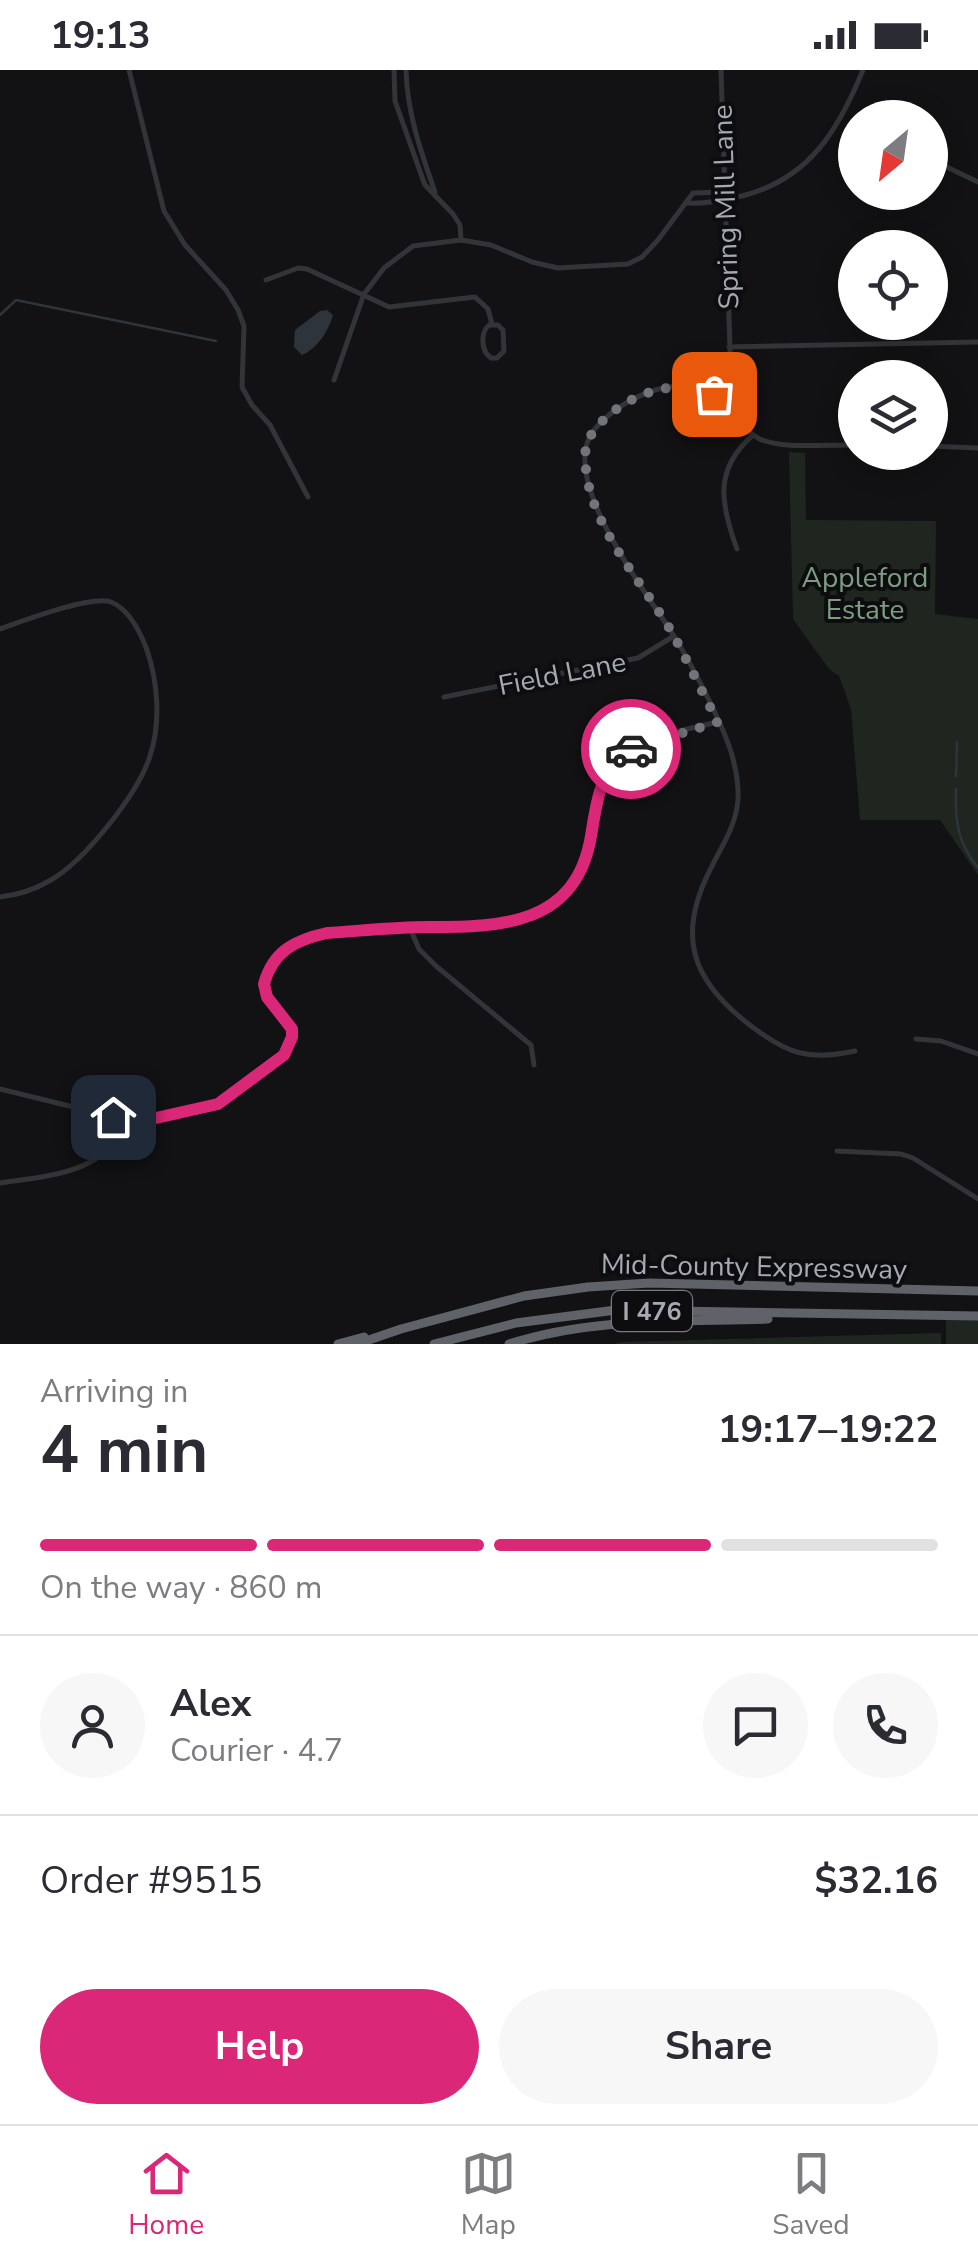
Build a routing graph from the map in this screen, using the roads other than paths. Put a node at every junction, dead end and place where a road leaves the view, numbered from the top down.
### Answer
1 (129, 70) edge
2 (394, 70) edge
3 (406, 70) edge
4 (721, 70) edge
5 (864, 70) edge
6 (850, 100) edge
7 (838, 121) edge
8 (948, 167) edge
9 (978, 182) edge
10 (725, 196) junction
11 (438, 200) junction
12 (686, 203) junction
13 (461, 240) junction
14 (266, 280) dead end
15 (364, 294) junction
16 (492, 324) junction
17 (978, 342) edge
18 (729, 347) junction
19 (334, 380) dead end
20 (724, 402) junction
21 (753, 435) junction
22 (838, 445) edge
23 (948, 447) edge
24 (978, 448) edge
25 (308, 497) dead end
26 (737, 548) dead end
27 (0, 628) edge
28 (674, 636) junction
29 (444, 696) dead end
30 (718, 722) junction
31 (0, 897) edge
32 (410, 928) junction
33 (916, 1039) dead end
34 (856, 1051) dead end
35 (978, 1054) edge
36 (534, 1066) dead end
37 (0, 1089) edge
38 (119, 1118) junction
39 (837, 1152) dead end
40 (0, 1182) edge
41 (978, 1199) edge
42 (978, 1291) edge
43 (874, 1316) junction
44 (978, 1316) edge
45 (401, 1328) junction
46 (570, 1329) junction
47 (338, 1344) edge
48 (358, 1344) edge
49 (434, 1344) edge
50 (508, 1344) edge
51 (528, 1344) edge

1 - 25 street
2 - 11 street
3 - 11 street
4 - 10 street, Spring Mill Lane
5 - 6 street
7 - 10 street
8 - 9 street
10 - 12 street
10 - 12 street
10 - 18 street, Spring Mill Lane
11 - 13 street
12 - 13 street
13 - 15 street
14 - 15 street
15 - 16 street
15 - 19 street
16 - 16 street
17 - 18 street
18 - 20 street, Spring Mill Lane
20 - 21 street
20 - 28 street
21 - 22 street
21 - 26 street
23 - 24 street
27 - 31 street
28 - 29 street, Field Lane
28 - 30 street
30 - 32 street
30 - 34 street
32 - 36 street
32 - 38 street
33 - 35 street
37 - 38 street
38 - 40 street
39 - 41 street
42 - 45 highway, Mid-County Expressway / I 476
43 - 44 highway, Mid-County Expressway / I 476
43 - 46 highway
43 - 49 highway, Mid-County Expressway / I 476
45 - 47 highway
45 - 48 highway, Mid-County Expressway / I 476
46 - 50 highway
46 - 51 highway

